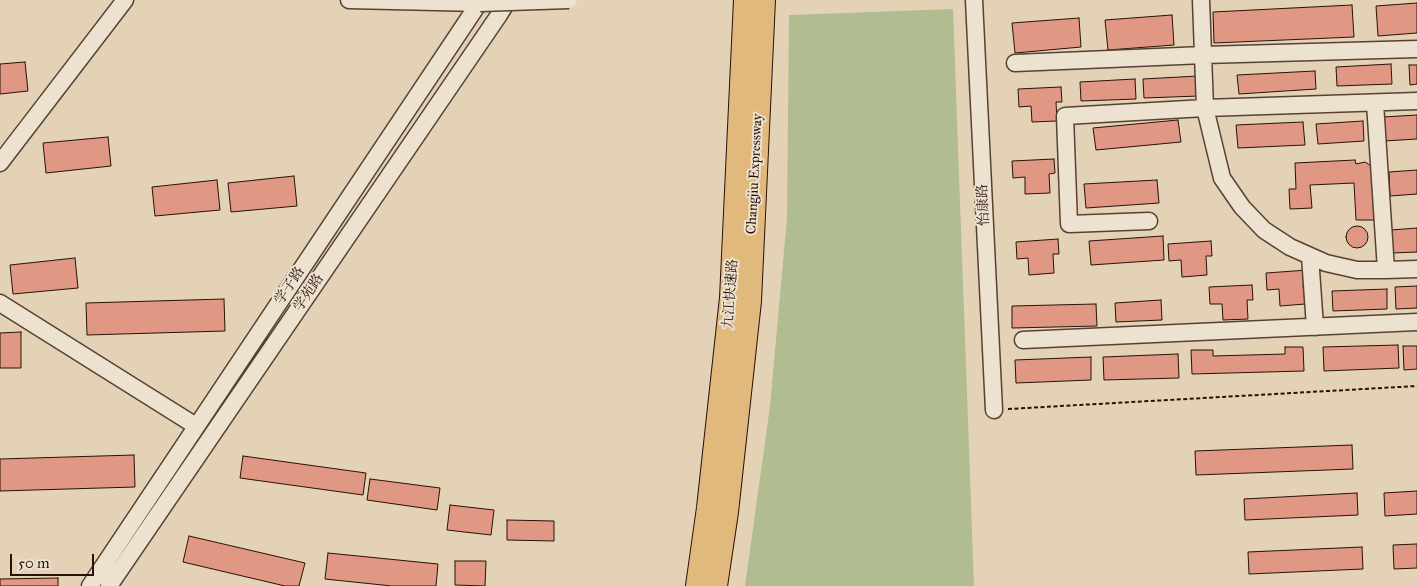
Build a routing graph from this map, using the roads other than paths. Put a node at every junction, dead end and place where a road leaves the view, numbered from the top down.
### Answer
1 (125, 0) edge
2 (349, 0) edge
3 (508, 0) edge
4 (569, 0) edge
5 (746, 0) edge
6 (763, 0) edge
7 (974, 0) edge
8 (1202, 0) edge
9 (481, 1) edge
10 (1417, 49) edge
11 (1204, 55) junction
12 (1015, 63) dead end
13 (1417, 101) edge
14 (1375, 103) junction
15 (1205, 108) junction
16 (0, 163) edge
17 (1149, 221) dead end
18 (1310, 256) junction
19 (1417, 269) edge
20 (1386, 270) junction
21 (0, 303) edge
22 (1417, 322) edge
23 (1314, 327) junction
24 (1023, 340) dead end
25 (994, 410) road end
26 (196, 426) junction
27 (90, 586) edge
28 (109, 586) edge
29 (698, 586) edge
30 (715, 586) edge

1 - 16 street
2 - 9 street
3 - 28 street, 学苑路
4 - 9 street, bridge
5 - 29 highway, 九江快速路
6 - 30 highway, Changjiu Expressway
7 - 25 street, 怡康路
8 - 11 street
9 - 26 street, 学子路
10 - 11 street
11 - 12 street
11 - 15 street
13 - 14 street
14 - 15 street
14 - 20 street
15 - 17 street
15 - 18 street
18 - 20 street
18 - 23 street
19 - 20 street
21 - 26 street
22 - 23 street
23 - 24 street
26 - 27 street, 学子路

